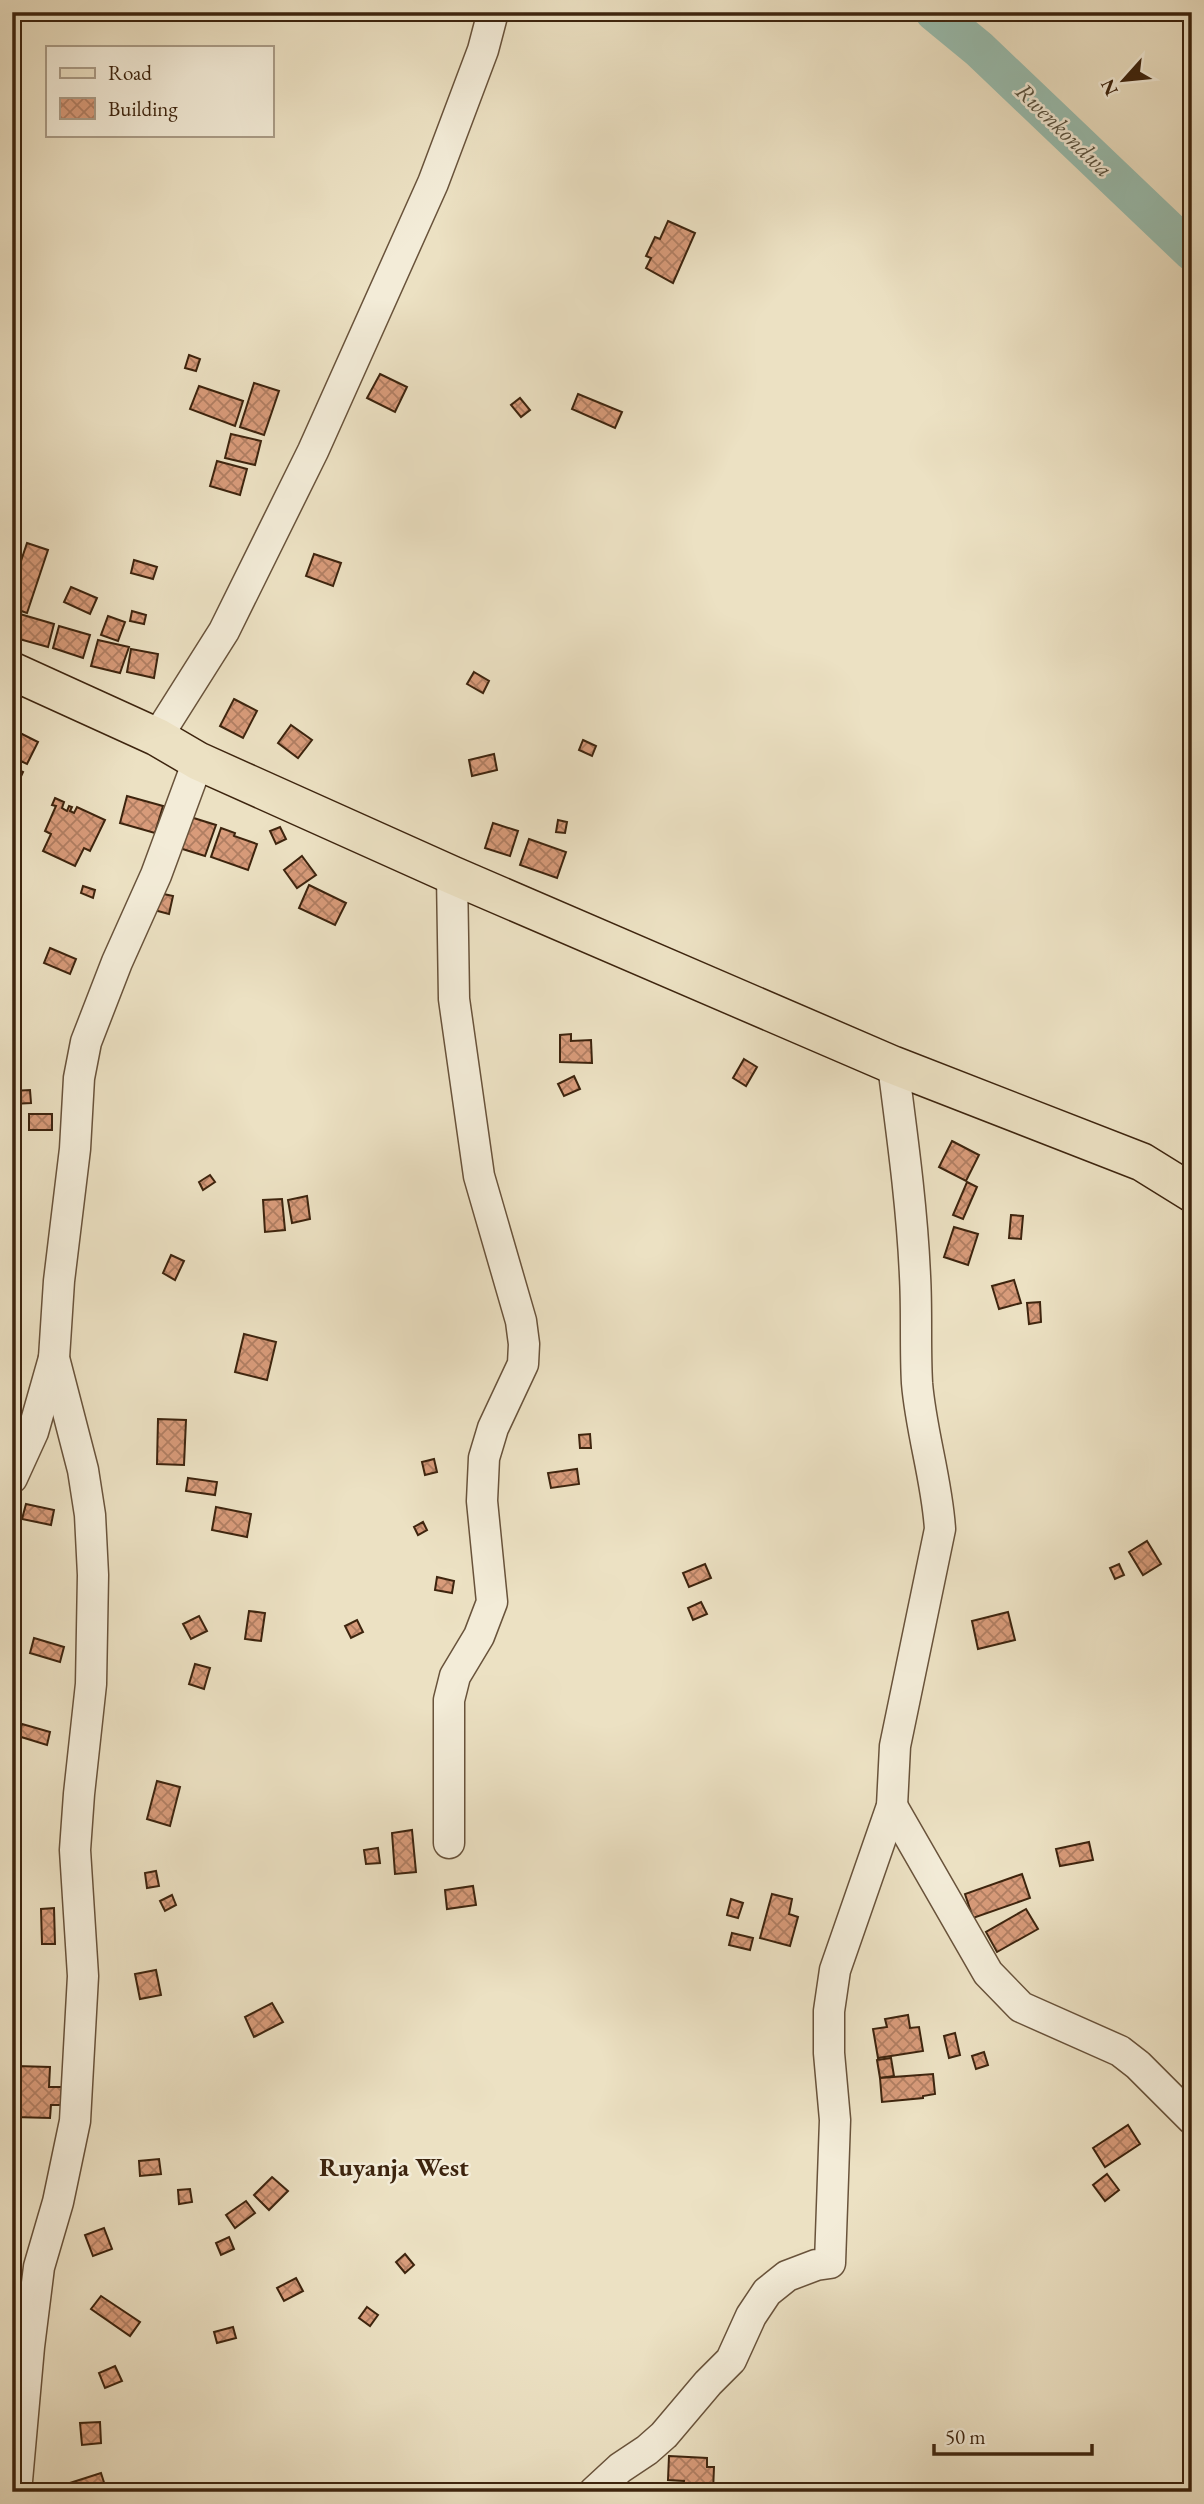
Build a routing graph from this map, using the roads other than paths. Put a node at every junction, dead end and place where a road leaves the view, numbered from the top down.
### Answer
1 (493, 12) edge
2 (12, 671) edge
3 (157, 737) junction
4 (198, 761) junction
5 (452, 875) junction
6 (893, 1065) junction
7 (1192, 1193) edge
8 (54, 1358) junction
9 (12, 1478) edge
10 (892, 1806) junction
11 (449, 1843) dead end
12 (1192, 2119) edge
13 (16, 2492) edge
14 (594, 2492) edge

1 - 3 street
2 - 3 main road
3 - 4 main road
4 - 5 main road
4 - 8 street
5 - 6 main road
5 - 11 street
6 - 7 main road
6 - 10 street
8 - 9 street
8 - 13 street
10 - 12 street
10 - 14 street

